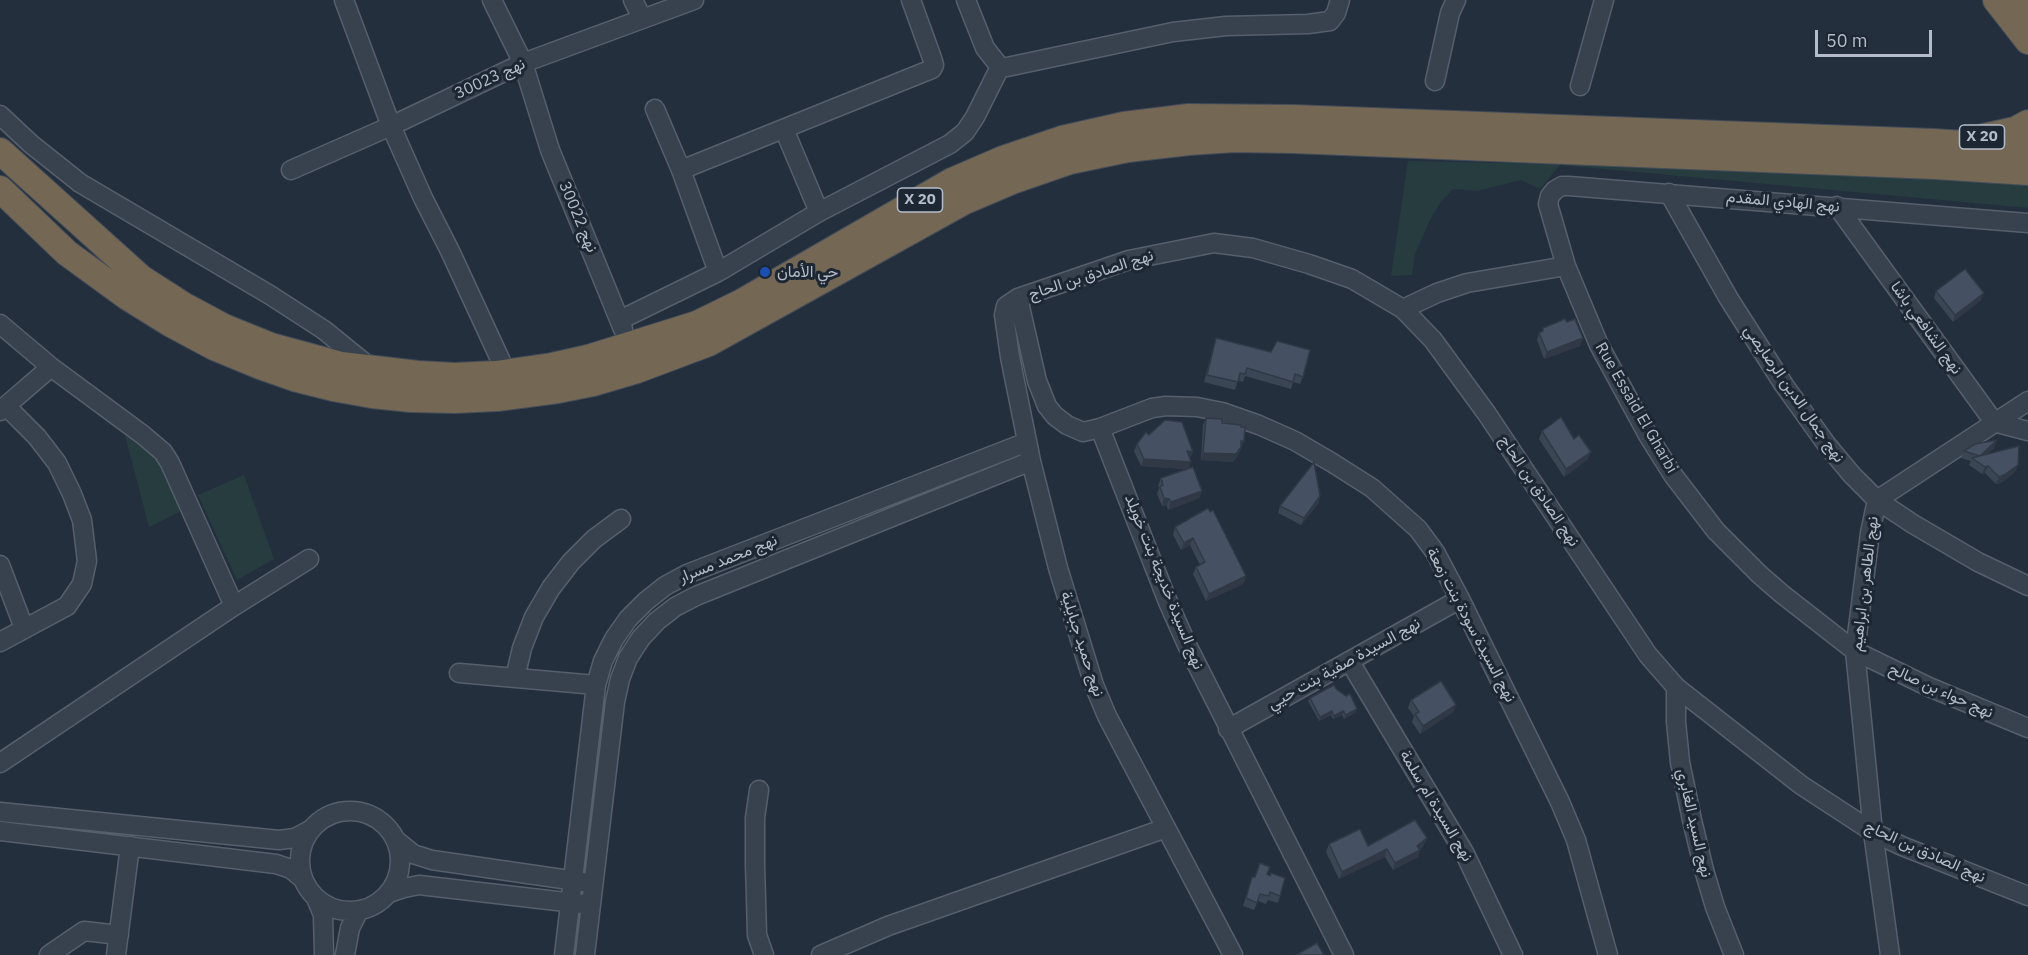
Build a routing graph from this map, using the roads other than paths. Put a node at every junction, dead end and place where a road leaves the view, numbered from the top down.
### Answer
1 (344, 0) edge
2 (492, 0) edge
3 (633, 0) edge
4 (694, 0) edge
5 (911, 0) edge
6 (966, 0) edge
7 (1340, 0) edge
8 (1456, 0) edge
9 (1604, 0) edge
10 (1996, 0) edge
11 (2019, 0) edge
12 (2028, 11) edge
13 (642, 18) junction
14 (2028, 41) edge
15 (523, 63) junction
16 (1000, 67) junction
17 (1435, 81) dead end
18 (1580, 86) dead end
19 (656, 109) dead end
20 (0, 115) edge
21 (2028, 123) edge
22 (391, 126) junction
23 (784, 129) junction
24 (1933, 142) junction
25 (2028, 148) edge
26 (0, 151) edge
27 (291, 170) dead end
28 (681, 170) junction
29 (2028, 172) edge
30 (1, 191) edge
31 (1669, 193) junction
32 (1548, 204) joint
33 (1837, 206) junction
34 (819, 212) junction
35 (2028, 223) edge
36 (1566, 266) junction
37 (717, 272) junction
38 (1011, 303) junction
39 (1403, 309) junction
40 (620, 320) junction
41 (0, 324) edge
42 (629, 345) junction
43 (51, 366) junction
44 (373, 370) junction
45 (637, 370) junction
46 (506, 372) junction
47 (2028, 401) edge
48 (3, 408) edge
49 (1994, 422) junction
50 (1101, 428) junction
51 (2028, 431) edge
52 (1026, 442) junction
53 (1030, 461) junction
54 (1877, 500) junction
55 (621, 519) dead end
56 (309, 560) dead end
57 (0, 565) edge
58 (2028, 586) edge
59 (1460, 599) junction
60 (234, 606) junction
61 (24, 628) junction
62 (0, 642) edge
63 (1855, 651) junction
64 (1350, 662) junction
65 (459, 674) dead end
66 (515, 678) junction
67 (596, 685) junction
68 (1676, 687) junction
69 (2028, 728) edge
70 (1228, 729) junction
71 (0, 762) edge
72 (759, 789) dead end
73 (0, 812) edge
74 (1166, 828) junction
75 (310, 830) junction
76 (0, 831) edge
77 (1873, 832) junction
78 (397, 841) junction
79 (130, 846) junction
80 (303, 879) junction
81 (574, 880) junction
82 (594, 883) junction
83 (389, 893) junction
84 (2028, 896) edge
85 (316, 898) junction
86 (570, 903) junction
87 (591, 905) junction
88 (359, 910) junction
89 (119, 935) junction
90 (49, 955) edge
91 (117, 955) edge
92 (324, 955) edge
93 (345, 955) edge
94 (564, 955) edge
95 (585, 955) edge
96 (764, 955) edge
97 (821, 955) edge
98 (1233, 955) edge
99 (1344, 955) edge
100 (1513, 955) edge
101 (1608, 955) edge
102 (1734, 955) edge
103 (1890, 955) edge

1 - 22 street
2 - 15 street, نهج 30022
3 - 13 street
4 - 13 street, نهج 30023
5 - 23 street
6 - 16 street
7 - 16 street
8 - 17 street
9 - 18 street
10 - 14 highway
11 - 12 highway
13 - 15 street, نهج 30023
15 - 22 street, نهج 30023
15 - 40 street, نهج 30022
16 - 34 street
19 - 28 street
20 - 44 street
21 - 24 highway, X 20
22 - 27 street, نهج 30023
22 - 46 street
23 - 28 street
23 - 34 street
24 - 25 highway, X 20
24 - 42 highway, X 20
26 - 44 highway, X 20
28 - 37 street
29 - 45 highway, X 20
30 - 45 highway, X 20
31 - 32 street, نهج الهادي المقدم
31 - 33 street, نهج الهادي المقدم
31 - 54 street, نهج جمال الدين الرصايصي
32 - 36 street, Rue Essaid El Gharbi
33 - 35 street, نهج الهادي المقدم
33 - 49 street, نهج الشافعي باشا
34 - 37 street
36 - 39 street
36 - 63 street, Rue Essaid El Gharbi
37 - 40 street
38 - 39 street, نهج الصادق بن الحاج
38 - 50 street
38 - 52 street, نهج حميد جبايلية
39 - 68 street, نهج الصادق بن الحاج
40 - 42 street, نهج 30022
41 - 43 street
42 - 45 street, نهج 30022
42 - 46 highway, X 20
43 - 48 street
43 - 60 street
44 - 46 highway, X 20
47 - 49 street, نهج الطاهر بن ابراهيم
48 - 61 street
49 - 51 street
49 - 54 street, نهج الطاهر بن ابراهيم
50 - 59 street, نهج السيدة سودة بنت زمعة
50 - 70 street, نهج السيدة خديجة بنت خويلد
52 - 53 street, نهج حميد جبايلية
52 - 67 street, نهج محمد مسرار
53 - 74 street, نهج حميد جبايلية
53 - 82 street, نهج محمد مسرار
54 - 58 street, نهج جمال الدين الرصايصي
54 - 63 street, نهج الطاهر بن ابراهيم
55 - 66 street
56 - 60 street
57 - 61 street
59 - 64 street, نهج السيدة صفية بنت حيي
59 - 101 street, نهج السيدة سودة بنت زمعة
60 - 71 street
61 - 62 street
63 - 69 street, نهج حواء بن صالح
63 - 77 street, نهج الطاهر بن ابراهيم
64 - 70 street, نهج السيدة صفية بنت حيي
64 - 100 street, نهج السيدة ام سلمة
65 - 66 street
66 - 67 street
67 - 81 street, نهج محمد مسرار
68 - 77 street, نهج الصادق بن الحاج
68 - 102 street, نهج السيد الغابري
70 - 99 street, نهج السيدة خديجة بنت خويلد
72 - 96 street
73 - 75 street
74 - 97 street
74 - 98 street, نهج حميد جبايلية
75 - 78 street
75 - 80 street
76 - 79 street
77 - 84 street, نهج الصادق بن الحاج
77 - 103 street, نهج الطاهر بن ابراهيم
78 - 81 street
78 - 83 street
79 - 80 street
79 - 89 street
80 - 85 street
81 - 82 street
81 - 86 street, نهج محمد مسرار
82 - 87 street, نهج محمد مسرار
83 - 86 street
83 - 88 street
85 - 88 street
85 - 92 street
86 - 87 street
86 - 94 street, نهج محمد مسرار
87 - 95 street, نهج محمد مسرار
88 - 93 street
89 - 90 street
89 - 91 street

